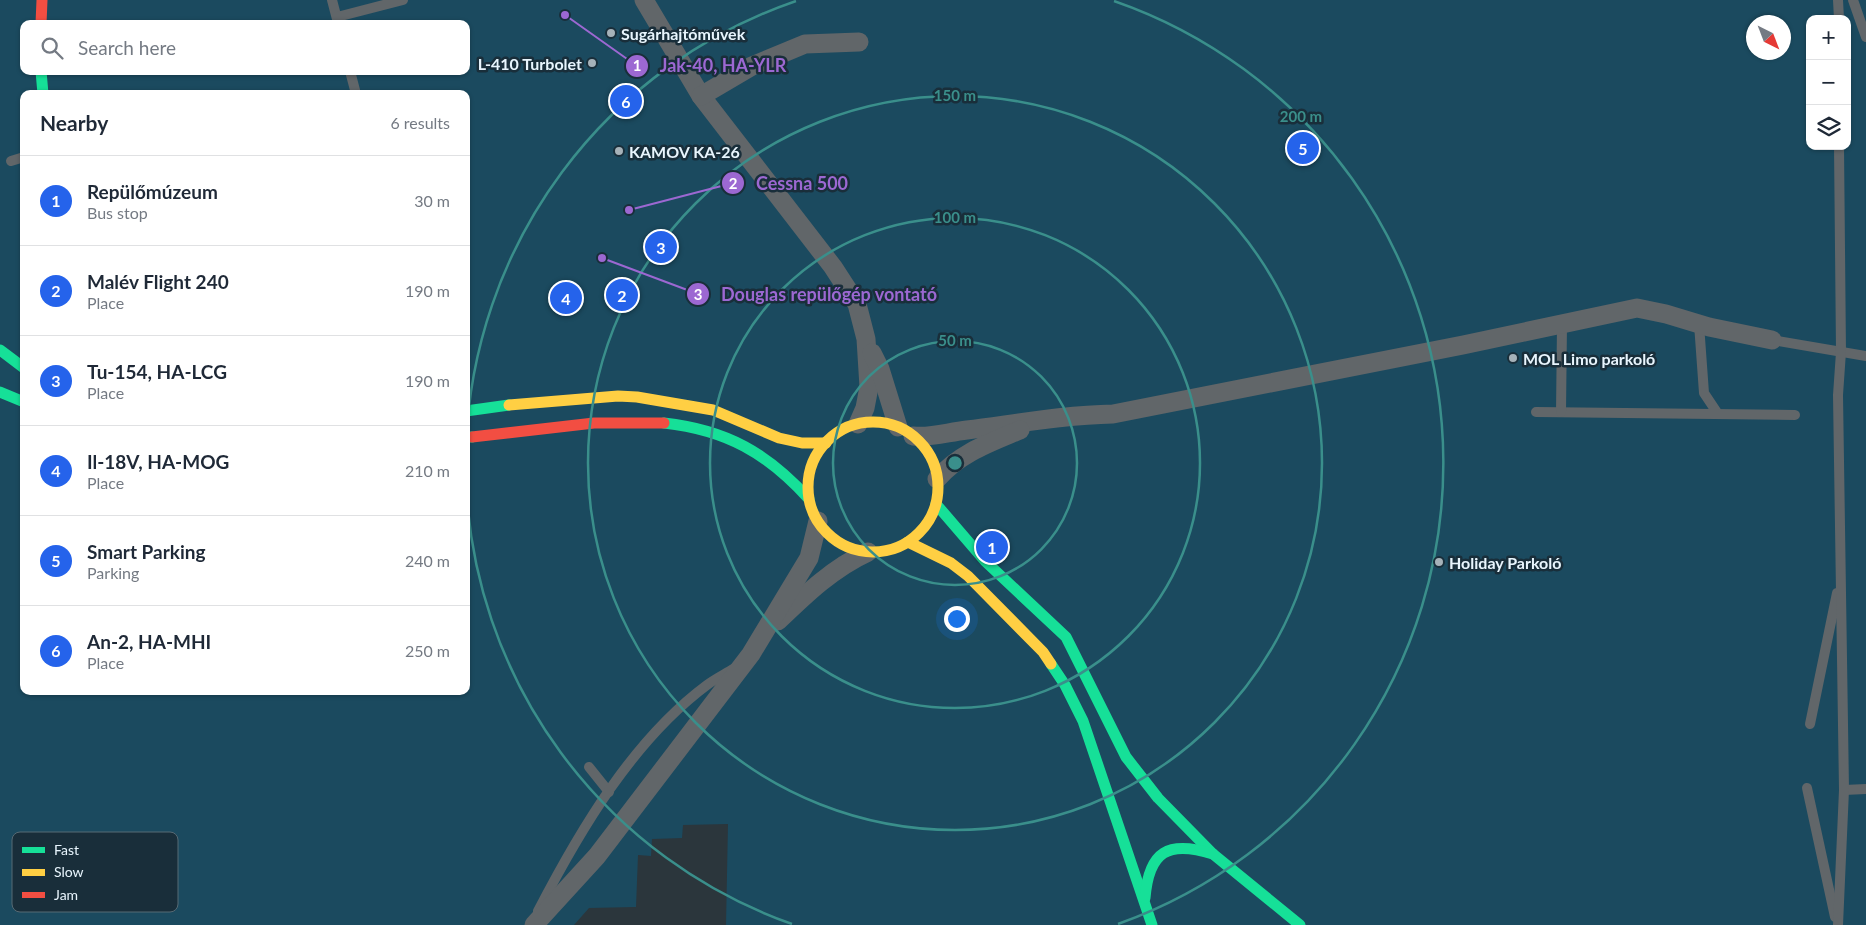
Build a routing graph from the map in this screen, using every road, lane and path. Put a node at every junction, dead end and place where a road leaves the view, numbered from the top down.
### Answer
1 (42, 0) edge
2 (332, 0) edge
3 (403, 0) edge
4 (644, 0) edge
5 (1838, 0) edge
6 (1853, 0) edge
7 (1838, 15) edge
8 (41, 20) edge
9 (337, 20) edge
10 (340, 20) edge
11 (1866, 37) edge
12 (859, 42) dead end
13 (42, 75) edge
14 (351, 75) edge
15 (43, 90) edge
16 (355, 90) edge
17 (701, 96) junction
18 (1839, 150) edge
19 (20, 158) edge
20 (12, 161) dead end
21 (1699, 324) junction
22 (1562, 325) junction
23 (866, 339) junction
24 (1772, 340) joint
25 (0, 350) edge
26 (1841, 352) junction
27 (1866, 356) edge
28 (20, 365) edge
29 (0, 392) edge
30 (20, 400) edge
31 (509, 405) junction
32 (470, 406) edge
33 (470, 410) edge
34 (1536, 412) dead end
35 (1561, 412) junction
36 (1718, 414) junction
37 (1794, 416) dead end
38 (1037, 422) junction
39 (858, 424) junction
40 (906, 432) junction
41 (470, 437) edge
42 (826, 443) junction
43 (937, 478) junction
44 (809, 499) junction
45 (936, 504) junction
46 (818, 521) junction
47 (908, 542) junction
48 (868, 552) junction
49 (1841, 575) junction
50 (763, 636) junction
51 (751, 654) junction
52 (1810, 724) dead end
53 (589, 767) dead end
54 (1807, 788) dead end
55 (1866, 789) edge
56 (1844, 790) junction
57 (609, 792) junction
58 (1213, 854) junction
59 (1133, 866) junction
60 (1145, 905) junction
61 (533, 925) edge
62 (1140, 925) edge
63 (1152, 925) edge
64 (1300, 925) edge
65 (1837, 925) edge

1 - 8 main road
2 - 9 lane
3 - 10 lane
4 - 17 street
5 - 7 lane
6 - 11 lane
12 - 17 street
13 - 15 main road
14 - 16 lane
17 - 23 street
18 - 26 lane
19 - 20 lane
21 - 22 street
21 - 24 street
21 - 36 lane
22 - 35 lane
22 - 38 street
23 - 39 street
23 - 40 street
24 - 26 lane
25 - 28 main road
26 - 27 lane
26 - 49 lane
29 - 30 main road
31 - 32 main road
31 - 33 main road
31 - 42 main road
34 - 35 lane
35 - 36 lane
36 - 37 lane
38 - 40 street
38 - 43 street
39 - 40 main road
39 - 42 main road
40 - 43 main road
41 - 44 main road
42 - 44 main road
43 - 45 main road
44 - 46 main road
45 - 47 main road
45 - 58 main road
46 - 48 main road
46 - 50 street
47 - 48 main road
47 - 59 main road
48 - 50 street
49 - 52 lane
49 - 56 lane
50 - 51 street
51 - 57 lane
51 - 61 street
53 - 57 lane
54 - 65 lane
55 - 56 lane
56 - 65 lane
57 - 61 lane
58 - 60 main road
58 - 64 main road
59 - 60 main road
59 - 62 lane
60 - 63 main road

